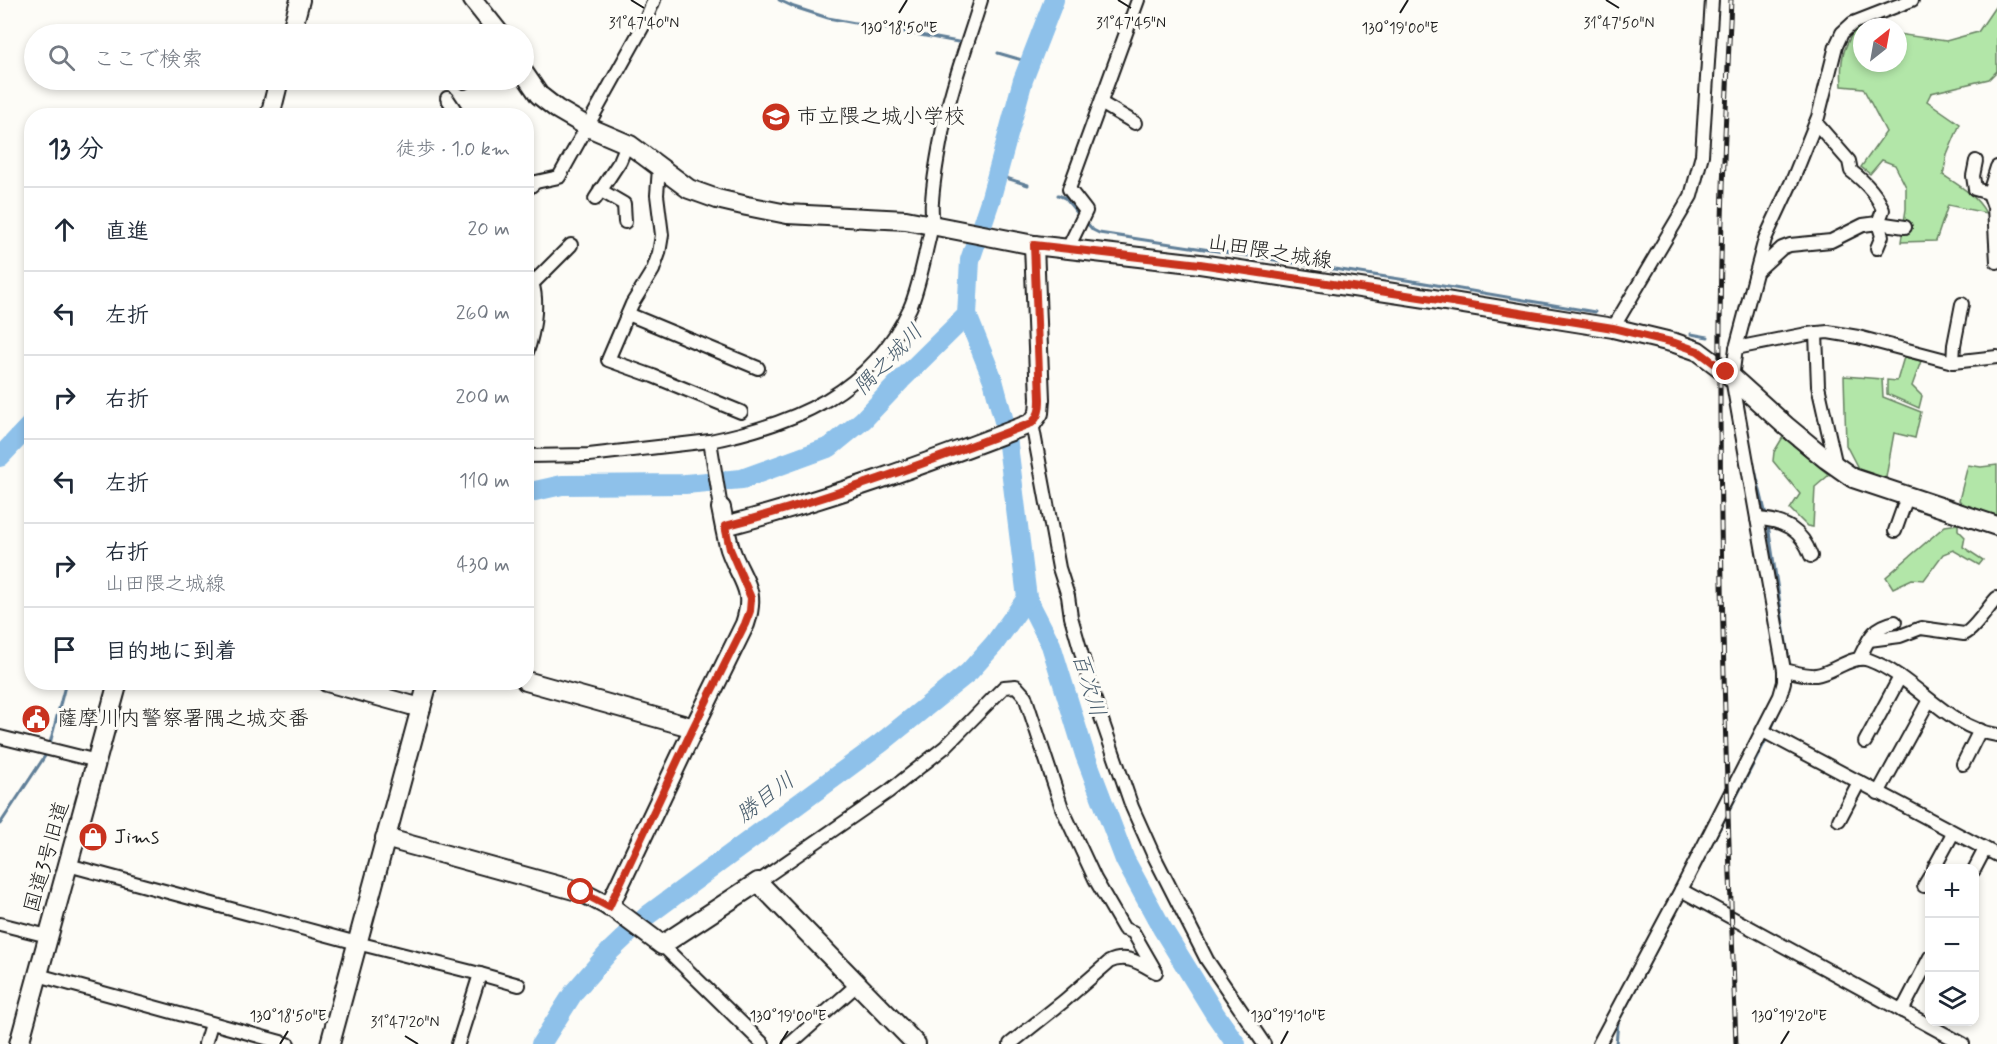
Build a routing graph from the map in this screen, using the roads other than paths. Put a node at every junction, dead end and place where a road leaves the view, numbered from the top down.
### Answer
1 (300, 0) edge
2 (473, 0) edge
3 (654, 0) edge
4 (981, 0) edge
5 (1138, 0) edge
6 (1712, 0) edge
7 (1912, 0) edge
8 (294, 24) edge
9 (492, 24) edge
10 (534, 88) edge
11 (276, 90) edge
12 (447, 98) dead end
13 (1101, 103) junction
14 (272, 108) edge
15 (454, 108) edge
16 (1135, 123) dead end
17 (1816, 123) junction
18 (588, 127) junction
19 (627, 144) junction
20 (1976, 161) dead end
21 (1997, 167) edge
22 (659, 168) junction
23 (534, 184) edge
24 (1989, 193) junction
25 (624, 222) dead end
26 (1878, 223) junction
27 (935, 225) junction
28 (1905, 227) dead end
29 (1028, 243) junction
30 (571, 246) dead end
31 (1068, 248) junction
32 (1877, 248) dead end
33 (558, 258) junction
34 (1997, 262) edge
35 (571, 264) dead end
36 (1757, 270) junction
37 (534, 282) edge
38 (534, 290) edge
39 (1962, 304) dead end
40 (534, 312) edge
41 (628, 314) junction
42 (1613, 328) junction
43 (1816, 333) junction
44 (1736, 348) junction
45 (1997, 357) edge
46 (1953, 362) junction
47 (758, 368) dead end
48 (1732, 378) junction
49 (741, 412) dead end
50 (1029, 424) junction
51 (711, 443) junction
52 (534, 456) edge
53 (1836, 466) junction
54 (1907, 497) junction
55 (721, 508) joint
56 (1764, 519) junction
57 (725, 526) junction
58 (1997, 526) edge
59 (1895, 531) dead end
60 (1811, 556) dead end
61 (1997, 598) edge
62 (1895, 622) dead end
63 (1869, 640) junction
64 (1859, 659) junction
65 (1784, 670) junction
66 (1900, 677) junction
67 (534, 683) edge
68 (116, 690) edge
69 (356, 690) edge
70 (426, 690) edge
71 (1929, 700) junction
72 (421, 708) junction
73 (693, 728) junction
74 (1980, 730) junction
75 (1767, 733) junction
76 (1997, 735) edge
77 (0, 737) edge
78 (1865, 742) dead end
79 (97, 761) junction
80 (1963, 764) dead end
81 (1859, 782) junction
82 (1878, 793) junction
83 (1839, 820) dead end
84 (1953, 833) junction
85 (386, 838) junction
86 (1985, 849) junction
87 (1997, 855) edge
88 (1936, 864) edge
89 (1977, 864) edge
90 (68, 865) junction
91 (758, 882) junction
92 (1684, 892) junction
93 (611, 908) junction
94 (0, 924) edge
95 (48, 936) junction
96 (357, 943) junction
97 (659, 943) junction
98 (1925, 965) edge
99 (480, 974) junction
100 (38, 975) junction
101 (858, 984) junction
102 (519, 985) dead end
103 (1902, 1011) junction
104 (211, 1024) junction
105 (19, 1044) edge
106 (206, 1044) edge
107 (288, 1044) edge
108 (330, 1044) edge
109 (458, 1044) edge
110 (763, 1044) edge
111 (790, 1044) edge
112 (916, 1044) edge
113 (1010, 1044) edge
114 (1264, 1044) edge
115 (1599, 1044) edge
116 (1963, 1044) edge

1 - 8 street
2 - 9 street
3 - 18 street
4 - 27 street
5 - 13 street
6 - 42 street
7 - 17 street
10 - 18 street, 山田隈之城線
11 - 14 street
12 - 15 street
13 - 16 street
13 - 31 street
17 - 26 street
17 - 36 street
18 - 19 street, 山田隈之城線
18 - 23 street
19 - 22 street, 山田隈之城線
19 - 25 street
20 - 24 street
21 - 24 street
22 - 27 street, 山田隈之城線
22 - 41 street
24 - 34 street
26 - 28 street
26 - 32 street
26 - 36 street
27 - 29 street, 山田隈之城線
27 - 51 street
29 - 31 street, 山田隈之城線
29 - 50 street
30 - 33 street
31 - 42 street, 山田隈之城線
33 - 35 street
33 - 37 street
36 - 44 street
38 - 40 street
39 - 46 street
41 - 47 street
41 - 49 street
42 - 48 street, 山田隈之城線
43 - 44 street
43 - 46 street
43 - 53 street
44 - 48 street
45 - 46 street
48 - 53 street, 山田隈之城線
48 - 56 street
50 - 57 street
50 - 114 street
51 - 52 street
51 - 55 street
53 - 54 street, 山田隈之城線
54 - 58 street, 山田隈之城線
54 - 59 street
55 - 57 street
56 - 60 street
56 - 65 street
57 - 73 street
61 - 63 street
62 - 63 street
63 - 64 street
64 - 65 street
64 - 66 street
65 - 75 street
66 - 71 street
66 - 78 street
67 - 73 street
68 - 79 street, 国道3号旧道
69 - 72 street
70 - 72 street
71 - 74 street
71 - 82 street
72 - 85 street
73 - 93 street
74 - 76 street
74 - 80 street
75 - 81 street
75 - 92 street
77 - 79 street
79 - 90 street, 国道3号旧道
81 - 82 street
81 - 83 street
82 - 84 street
84 - 86 street
84 - 88 street
85 - 93 street
85 - 96 street
86 - 87 street
86 - 89 street
90 - 95 street, 国道3号旧道
90 - 96 street
91 - 97 street
91 - 101 street
91 - 113 street
92 - 103 street
92 - 115 street
93 - 97 street
94 - 95 street
95 - 100 street, 国道3号旧道
96 - 99 street
96 - 108 street
97 - 110 street
98 - 103 street
99 - 102 street
99 - 109 street
100 - 104 street
100 - 105 street, 国道3号旧道
101 - 111 street
101 - 112 street
103 - 116 street
104 - 106 street
104 - 107 street

